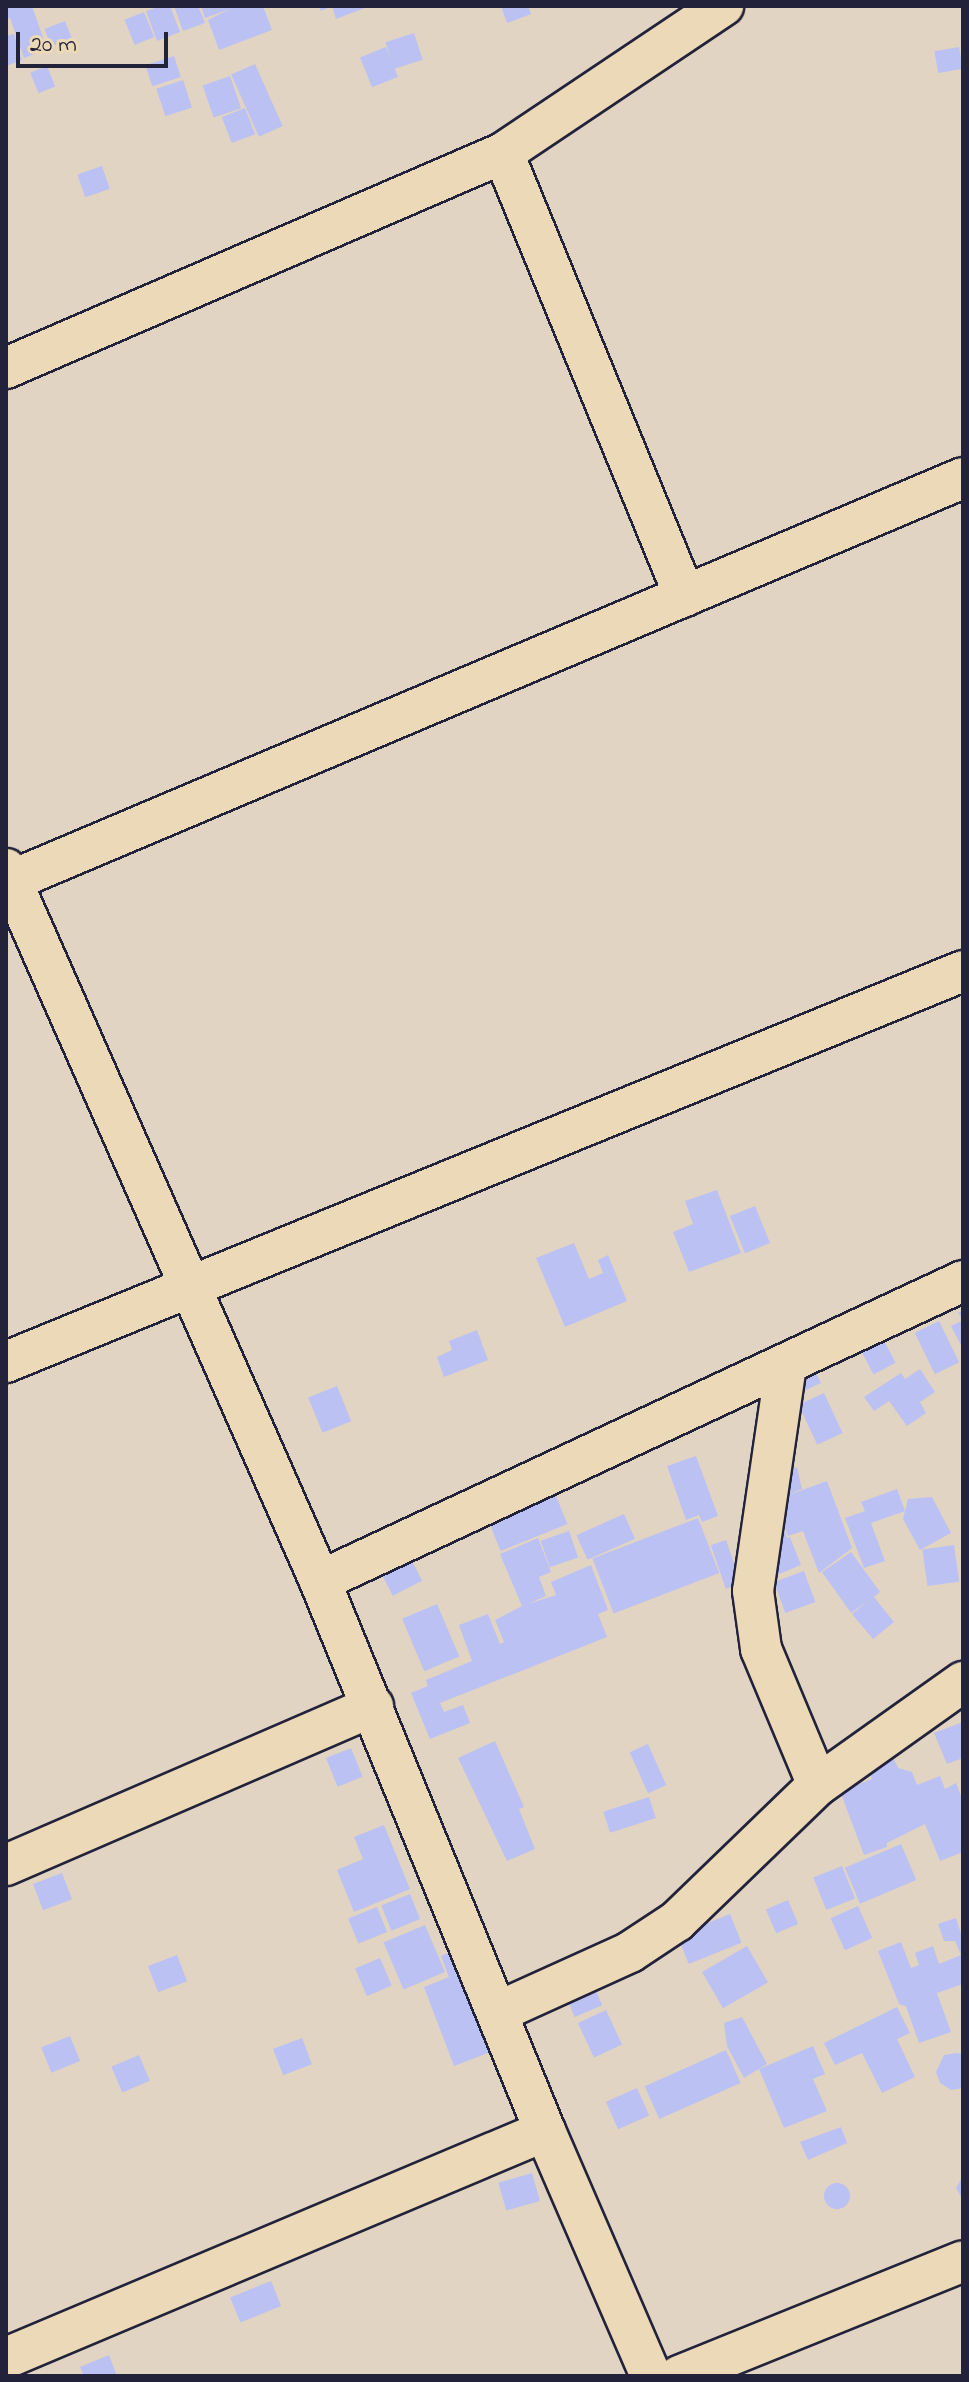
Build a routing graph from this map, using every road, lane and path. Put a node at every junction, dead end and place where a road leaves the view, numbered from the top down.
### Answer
1 (723, 6) edge
2 (503, 153) junction
3 (6, 368) edge
4 (963, 478) edge
5 (685, 596) junction
6 (8, 877) edge
7 (963, 971) edge
8 (963, 1281) edge
9 (192, 1283) junction
10 (6, 1362) edge
11 (786, 1365) junction
12 (320, 1581) junction
13 (963, 1682) edge
14 (373, 1706) junction
15 (818, 1785) junction
16 (6, 1865) edge
17 (498, 2012) junction
18 (545, 2131) junction
19 (963, 2261) edge
20 (6, 2358) edge
21 (651, 2376) edge
22 (679, 2376) edge

1 - 2 street
2 - 3 street
2 - 5 street
4 - 5 street
5 - 6 street
6 - 9 street
7 - 9 street
8 - 11 street
9 - 10 street
9 - 12 street
11 - 12 street
11 - 15 street
12 - 14 street
13 - 15 street
14 - 16 street
14 - 17 street
15 - 17 street
17 - 18 street
18 - 20 street
18 - 21 street
19 - 22 street

